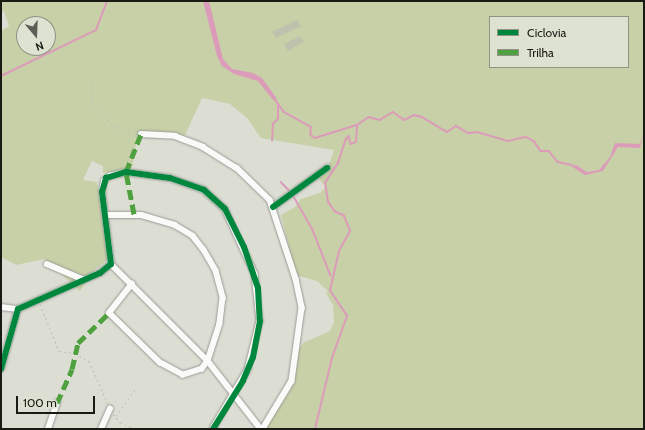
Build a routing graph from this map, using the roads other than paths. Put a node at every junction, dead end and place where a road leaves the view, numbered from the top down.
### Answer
1 (141, 134) road end
2 (327, 168) dead end
3 (273, 208) junction
4 (105, 215) junction
5 (47, 264) dead end
6 (111, 264) junction
7 (82, 279) junction
8 (132, 284) junction
9 (1, 307) edge
10 (18, 309) junction
11 (4, 348) edge
12 (208, 361) junction
13 (1, 369) edge
14 (235, 395) junction
15 (57, 403) dead end
16 (110, 409) road end
17 (48, 429) edge
18 (101, 429) edge
19 (213, 429) edge
20 (262, 429) edge

1 - 3 street
2 - 3 street
3 - 20 street
4 - 6 street
4 - 12 street
4 - 14 street
5 - 7 street
6 - 7 street
6 - 8 street
7 - 10 street
8 - 12 street
8 - 12 street
9 - 10 street
10 - 11 street
11 - 13 street
12 - 14 street
14 - 19 street
14 - 20 street
15 - 17 street
16 - 18 street

